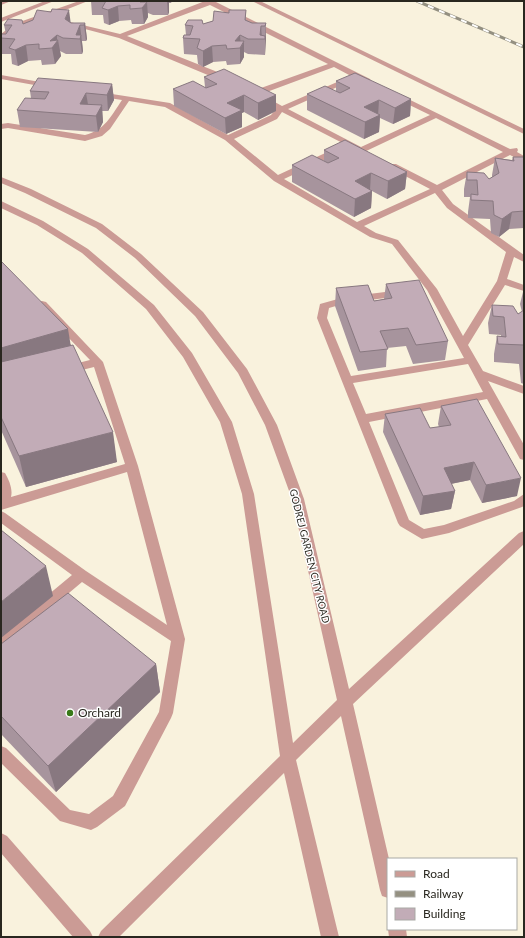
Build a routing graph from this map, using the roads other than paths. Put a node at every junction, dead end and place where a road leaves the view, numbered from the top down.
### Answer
1 (8, 1) edge
2 (73, 1) edge
3 (85, 1) edge
4 (256, 1) edge
5 (49, 2) edge
6 (209, 2) edge
7 (1, 3) edge
8 (39, 17) junction
9 (1, 20) edge
10 (121, 36) junction
11 (1, 37) edge
12 (334, 65) junction
13 (1, 72) edge
14 (357, 75) junction
15 (1, 77) edge
16 (377, 85) edge
17 (213, 86) edge
18 (89, 92) edge
19 (390, 92) edge
20 (127, 99) junction
21 (180, 99) edge
22 (167, 105) junction
23 (281, 108) junction
24 (437, 115) junction
25 (8, 124) edge
26 (228, 138) junction
27 (518, 142) edge
28 (351, 144) junction
29 (524, 153) edge
30 (524, 159) edge
31 (382, 161) edge
32 (277, 179) junction
33 (1, 180) edge
34 (437, 189) junction
35 (1, 204) edge
36 (357, 226) junction
37 (511, 251) junction
38 (524, 259) edge
39 (502, 281) junction
40 (432, 288) junction
41 (524, 288) edge
42 (34, 297) edge
43 (463, 345) junction
44 (471, 360) junction
45 (98, 362) junction
46 (53, 373) edge
47 (479, 374) junction
48 (346, 380) junction
49 (524, 390) edge
50 (490, 395) junction
51 (362, 419) junction
52 (524, 456) edge
53 (132, 466) junction
54 (1, 476) edge
55 (524, 499) edge
56 (1, 505) edge
57 (1, 516) edge
58 (524, 536) edge
59 (81, 575) junction
60 (178, 639) junction
61 (1, 642) edge
62 (345, 702) junction
63 (1, 753) edge
64 (288, 757) junction
65 (1, 841) edge
66 (387, 886) edge
67 (84, 937) edge
68 (107, 937) edge
69 (330, 937) edge

1 - 7 street
2 - 5 street
3 - 8 street
4 - 27 street
5 - 9 street
6 - 10 street
6 - 12 street
8 - 10 street
8 - 11 street
10 - 17 street
12 - 14 street
12 - 23 street
13 - 15 street
14 - 16 street
14 - 23 street
18 - 20 street
19 - 24 street
20 - 22 street
20 - 25 street
21 - 22 street
22 - 26 street
23 - 26 street
23 - 28 street
24 - 27 street
24 - 28 street
26 - 32 street
27 - 29 street
27 - 30 street
27 - 34 street
28 - 32 street
31 - 34 street
32 - 36 street
33 - 62 street, GODREJ GARDEN CITY ROAD
34 - 36 street
34 - 37 street
35 - 64 street
36 - 40 street
37 - 38 street
37 - 39 street
39 - 41 street
39 - 43 street
40 - 43 street
40 - 48 street
42 - 45 street
43 - 44 street
44 - 47 street
44 - 48 street
45 - 46 street
45 - 53 street
47 - 49 street
47 - 50 street
48 - 51 street
50 - 51 street
50 - 52 street
51 - 55 street
53 - 56 street
53 - 60 street
54 - 56 street
57 - 59 street
58 - 62 street
59 - 60 street
59 - 61 street
60 - 63 street
62 - 64 street
62 - 66 street, GODREJ GARDEN CITY ROAD
64 - 68 street
64 - 69 street
65 - 67 street

